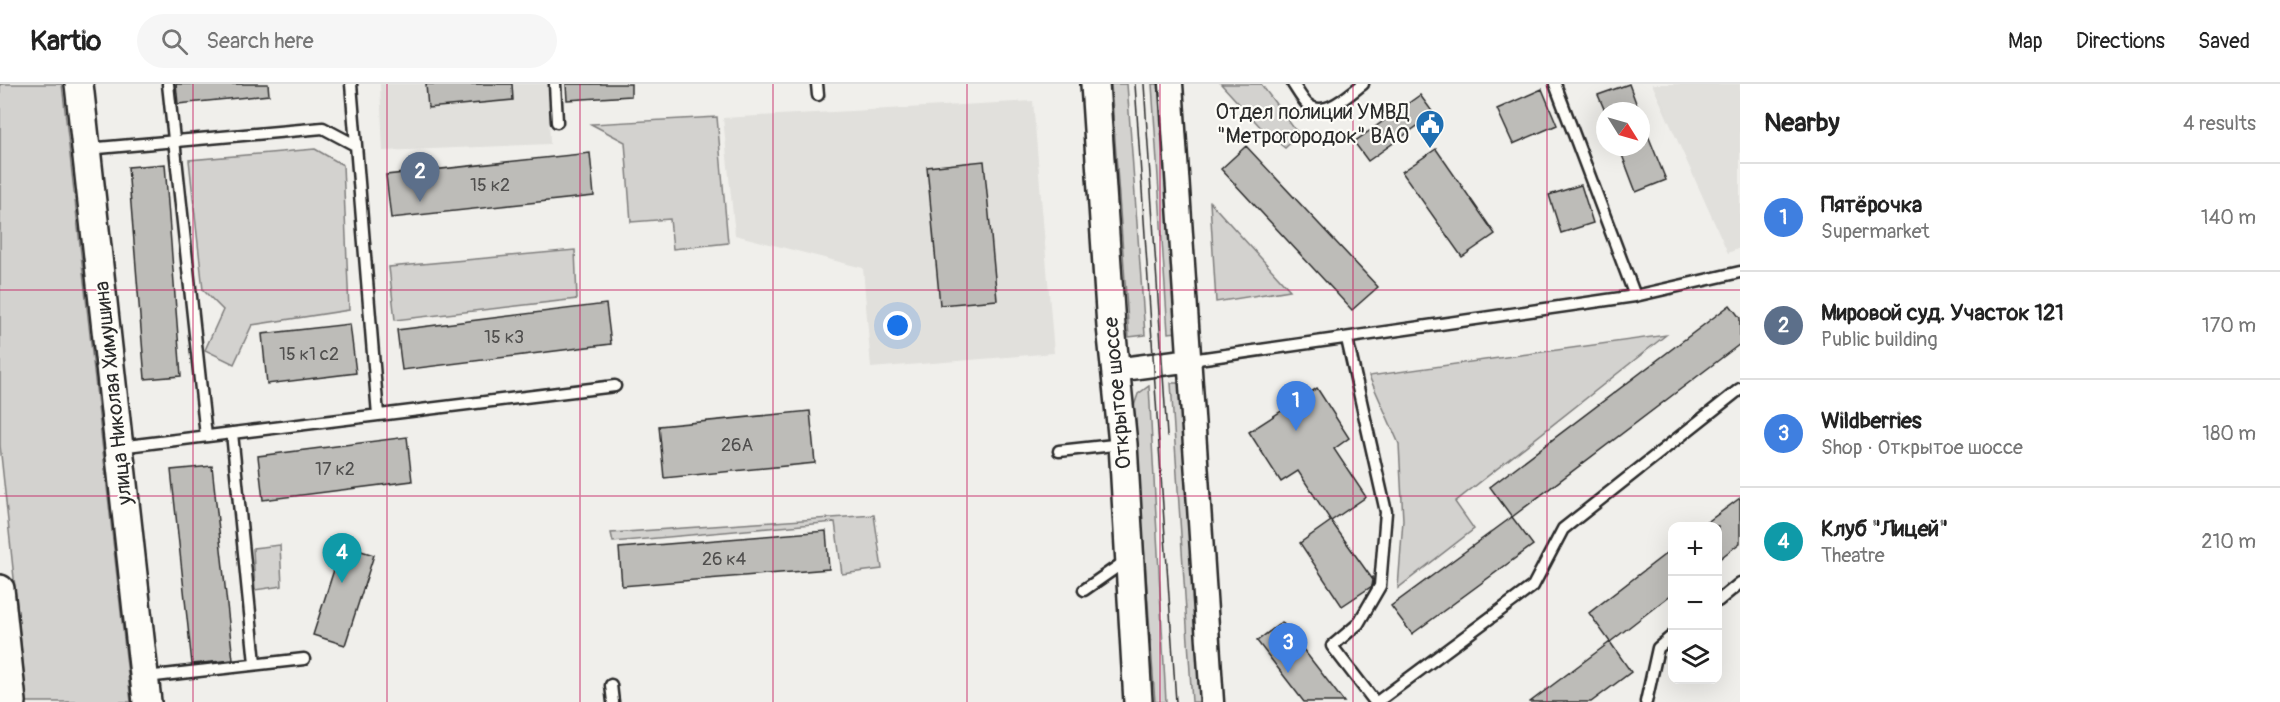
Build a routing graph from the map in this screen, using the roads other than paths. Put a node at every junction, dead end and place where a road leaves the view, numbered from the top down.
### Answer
1 (80, 84) edge
2 (168, 84) edge
3 (351, 84) edge
4 (555, 84) edge
5 (1095, 84) edge
6 (1171, 84) edge
7 (1293, 84) edge
8 (1363, 84) edge
9 (1555, 84) edge
10 (557, 122) dead end
11 (174, 141) junction
12 (355, 145) junction
13 (86, 149) junction
14 (1740, 272) edge
15 (1635, 297) junction
16 (1347, 339) junction
17 (1191, 360) junction
18 (1115, 370) junction
19 (615, 386) dead end
20 (1740, 389) edge
21 (378, 415) junction
22 (232, 433) junction
23 (206, 436) junction
24 (1123, 444) junction
25 (119, 447) junction
26 (1059, 451) dead end
27 (1130, 558) junction
28 (1740, 584) edge
29 (0, 589) edge
30 (1084, 590) dead end
31 (1722, 598) edge
32 (1668, 639) edge
33 (304, 659) dead end
34 (255, 663) junction
35 (611, 685) dead end
36 (145, 690) edge
37 (12, 702) edge
38 (613, 702) edge
39 (1138, 702) edge
40 (1212, 702) edge
41 (1376, 702) edge
42 (1646, 702) edge

1 - 13 street, улица Николая Химушина
2 - 11 lane
3 - 12 lane
4 - 10 lane
5 - 18 street, Открытое шоссе
6 - 17 street
7 - 8 lane
9 - 15 lane
11 - 12 lane
11 - 13 lane
11 - 23 lane
12 - 21 lane
13 - 25 street, улица Николая Химушина
14 - 15 lane
15 - 16 lane
16 - 17 lane
16 - 41 lane
17 - 18 street
17 - 40 street
18 - 24 street, Открытое шоссе
19 - 21 lane
20 - 41 lane
21 - 22 lane
22 - 23 lane
22 - 34 lane
23 - 25 lane
24 - 26 lane
24 - 27 street, Открытое шоссе
25 - 36 street, улица Николая Химушина
27 - 30 lane
27 - 39 street, Открытое шоссе
28 - 31 lane
29 - 37 street
32 - 42 lane
33 - 34 lane
34 - 36 lane
35 - 38 lane

